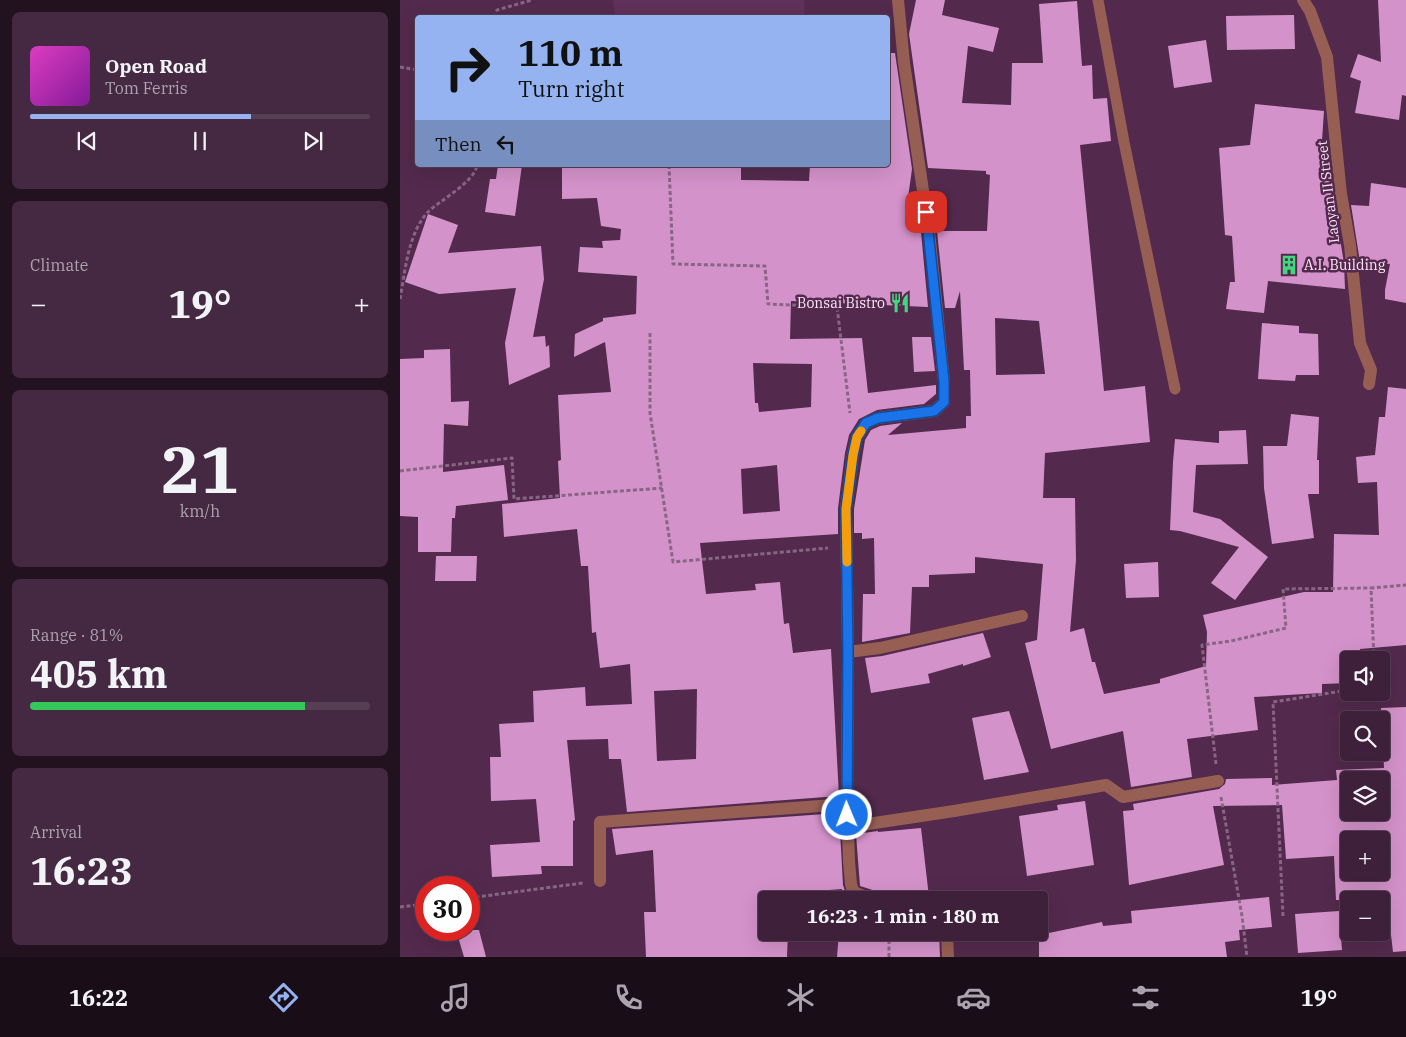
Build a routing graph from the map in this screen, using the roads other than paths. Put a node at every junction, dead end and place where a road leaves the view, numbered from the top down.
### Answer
1 (898, 0) edge
2 (1098, 0) edge
3 (1303, 0) edge
4 (1369, 384) dead end
5 (1175, 389) dead end
6 (1022, 616) dead end
7 (848, 652) junction
8 (1218, 782) dead end
9 (847, 804) junction
10 (848, 826) junction
11 (600, 881) road end
12 (853, 891) edge
13 (947, 941) edge
14 (948, 957) edge

1 - 7 street
2 - 5 lane
3 - 4 street, Laoyan II Street
6 - 7 street
7 - 9 street
8 - 10 street
9 - 10 street
9 - 11 street
10 - 12 street
13 - 14 street

